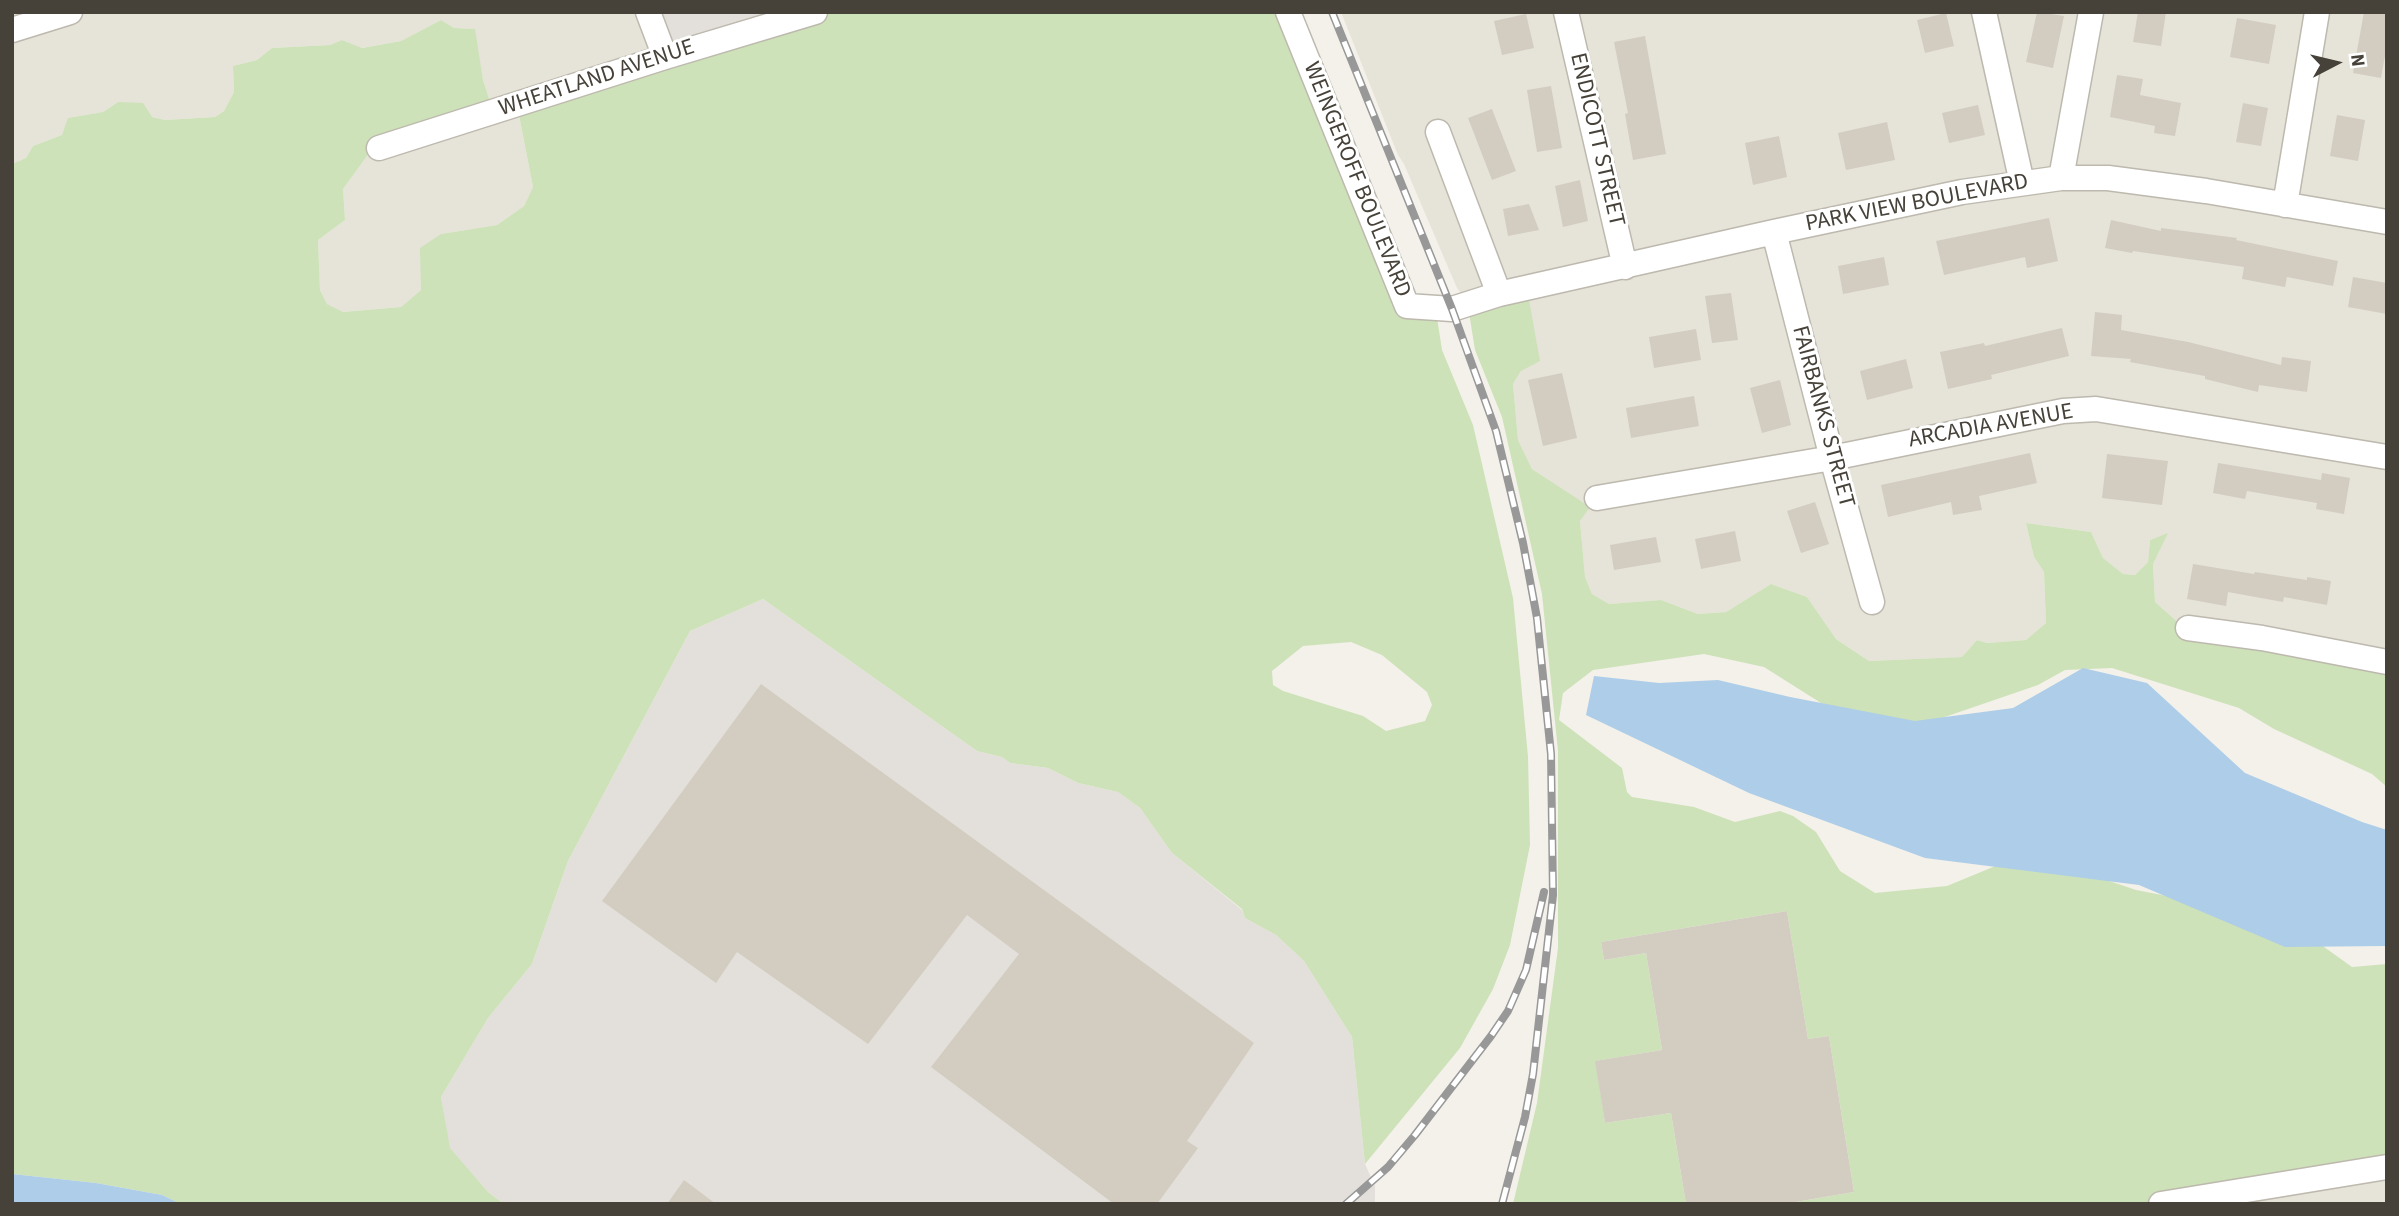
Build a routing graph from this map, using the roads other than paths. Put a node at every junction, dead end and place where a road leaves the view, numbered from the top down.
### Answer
1 (70, 12) edge
2 (648, 12) edge
3 (815, 12) edge
4 (1288, 12) edge
5 (1566, 12) edge
6 (1984, 12) edge
7 (2091, 12) edge
8 (2317, 12) edge
9 (12, 30) edge
10 (664, 57) junction
11 (1438, 132) dead end
12 (379, 148) dead end
13 (2061, 178) junction
14 (2022, 183) junction
15 (2285, 205) junction
16 (2387, 222) edge
17 (1774, 232) junction
18 (1625, 267) junction
19 (1499, 294) junction
20 (1452, 309) joint
21 (2387, 457) edge
22 (1832, 458) junction
23 (1597, 498) dead end
24 (1872, 602) dead end
25 (2188, 628) dead end
26 (2387, 662) edge
27 (2387, 1167) edge
28 (2161, 1204) edge

1 - 9 street
2 - 10 street
3 - 10 street, WHEATLAND AVENUE
4 - 20 street, WEINGEROFF BOULEVARD
5 - 18 street, ENDICOTT STREET
6 - 14 street
7 - 13 street
8 - 15 street
10 - 12 street, WHEATLAND AVENUE
11 - 19 street
13 - 14 street, PARK VIEW BOULEVARD
13 - 15 street, PARK VIEW BOULEVARD
14 - 17 street, PARK VIEW BOULEVARD
15 - 16 street, PARK VIEW BOULEVARD
17 - 18 street, PARK VIEW BOULEVARD
17 - 22 street, FAIRBANKS STREET
18 - 19 street, PARK VIEW BOULEVARD
19 - 20 street, PARK VIEW BOULEVARD
21 - 22 street, ARCADIA AVENUE
22 - 23 street, ARCADIA AVENUE
22 - 24 street, FAIRBANKS STREET
25 - 26 street
27 - 28 street

